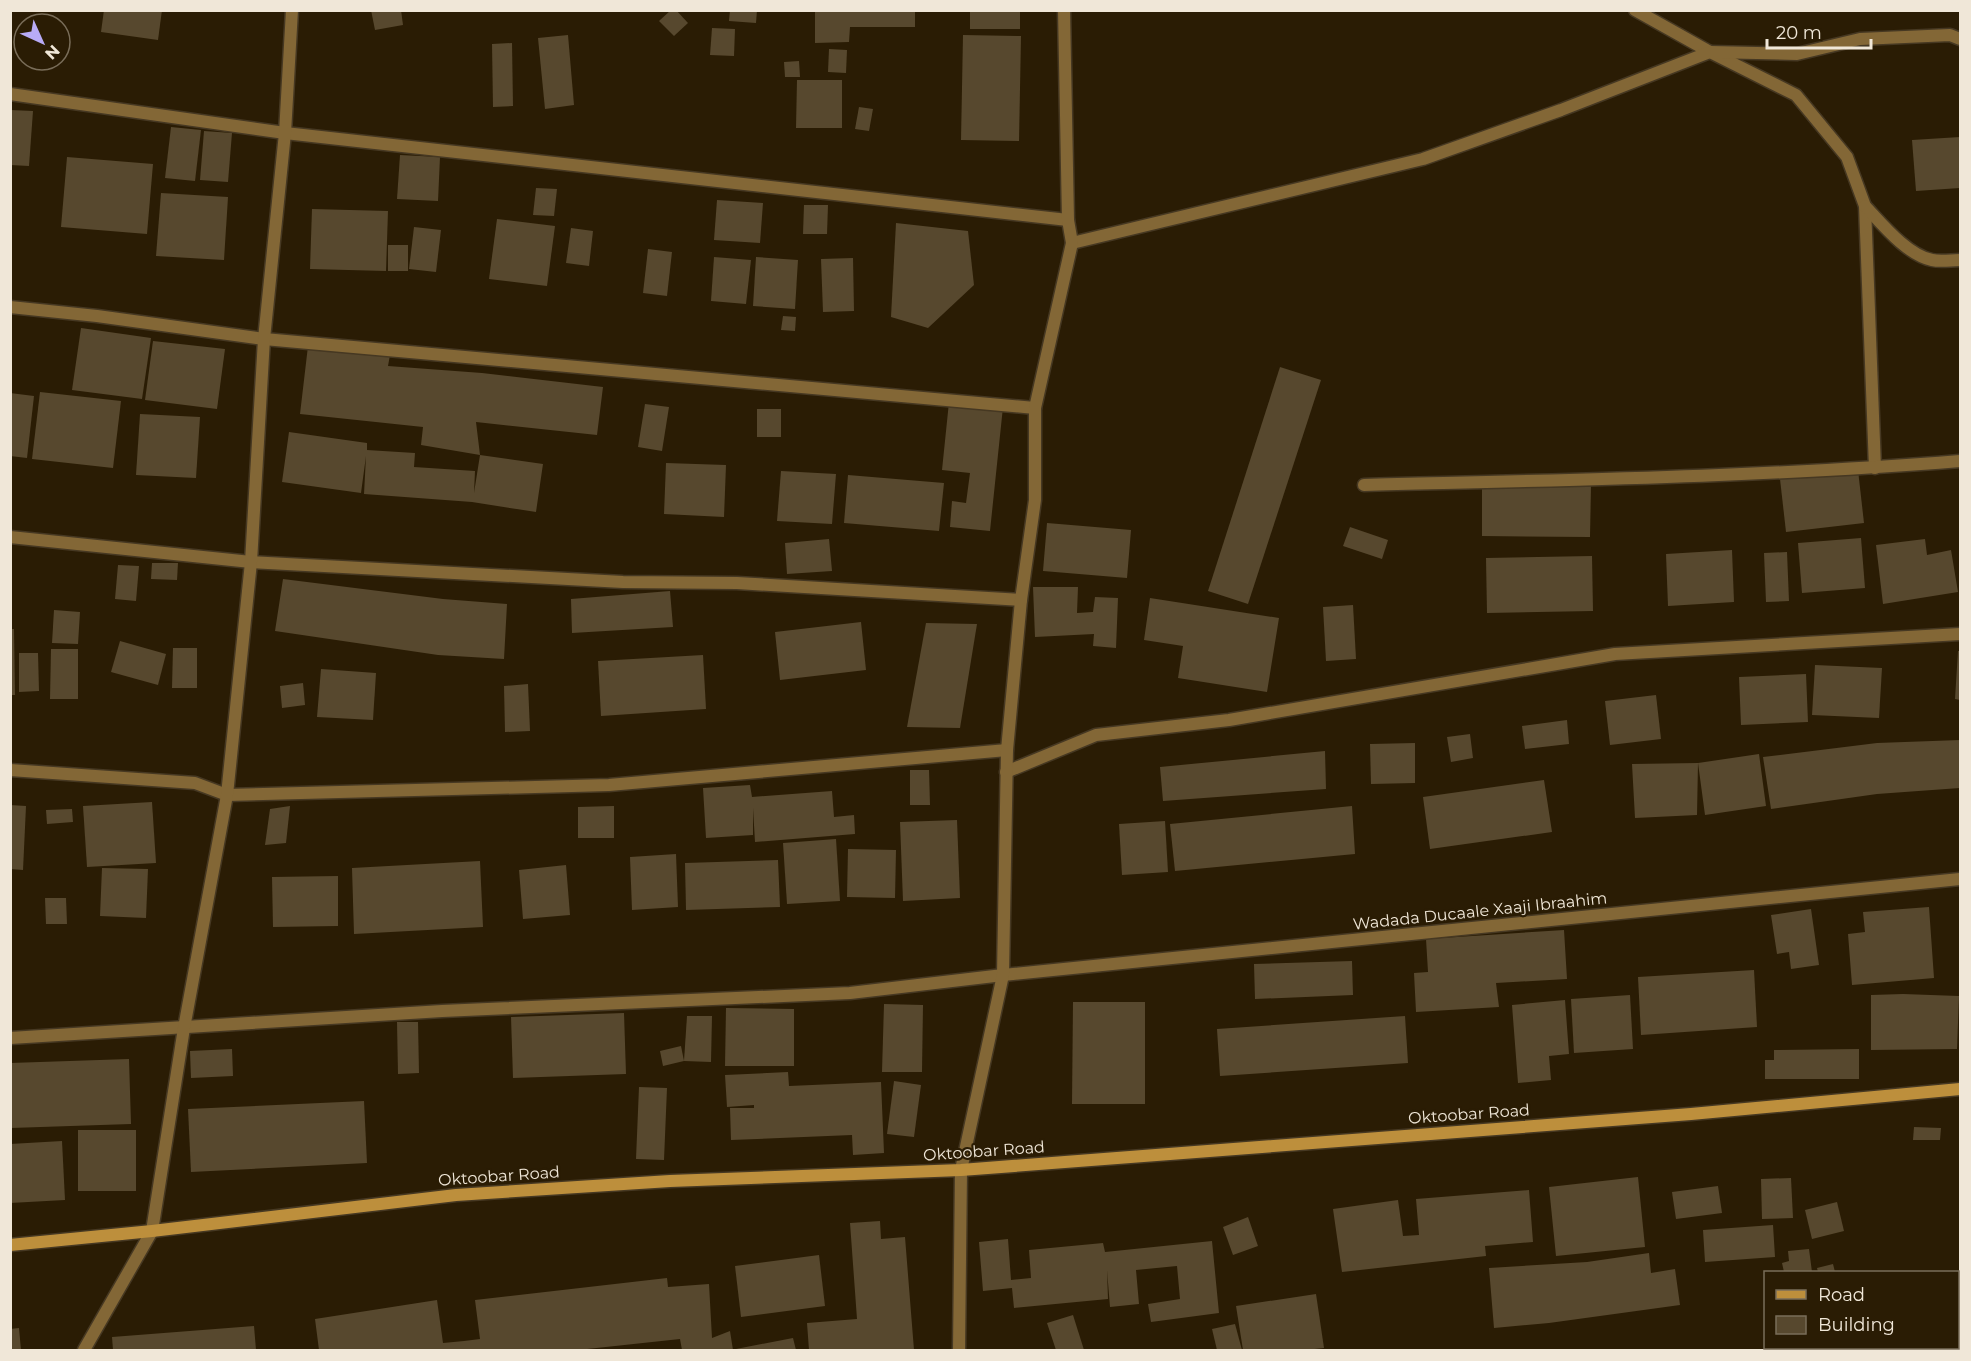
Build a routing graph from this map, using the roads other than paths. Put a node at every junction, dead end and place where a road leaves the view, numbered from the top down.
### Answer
1 (292, 10) edge
2 (1064, 10) edge
3 (1635, 10) edge
4 (1960, 39) edge
5 (1710, 52) junction
6 (10, 94) edge
7 (285, 133) junction
8 (1865, 206) junction
9 (1068, 220) junction
10 (1072, 243) junction
11 (1960, 260) edge
12 (10, 307) edge
13 (264, 339) junction
14 (1035, 408) junction
15 (1960, 461) edge
16 (1875, 468) junction
17 (1364, 485) dead end
18 (10, 537) edge
19 (251, 562) junction
20 (1021, 600) junction
21 (1960, 634) edge
22 (1007, 750) junction
23 (10, 770) edge
24 (1006, 772) junction
25 (227, 795) junction
26 (1960, 879) edge
27 (1004, 975) junction
28 (184, 1028) junction
29 (10, 1038) edge
30 (1960, 1089) edge
31 (961, 1170) junction
32 (152, 1232) junction
33 (10, 1245) edge
34 (84, 1350) edge
35 (959, 1350) edge

1 - 7 street
2 - 9 street
3 - 5 street
4 - 5 street
5 - 8 street
5 - 10 street
6 - 7 street
7 - 9 street
7 - 13 street
8 - 11 street
8 - 16 street
9 - 10 street
10 - 14 street
12 - 13 street
13 - 14 street
13 - 19 street
14 - 20 street
15 - 16 street
16 - 17 street
18 - 19 street
19 - 20 street
19 - 25 street
20 - 22 street
21 - 24 street
22 - 24 street
22 - 25 street
23 - 25 street
24 - 27 street
25 - 28 street
26 - 27 street, Wadada Ducaale Xaaji Ibraahim
27 - 28 street, Wadada Ducaale Xaaji Ibraahim
27 - 31 street
28 - 29 street, Wadada Ducaale Xaaji Ibraahim
28 - 32 street
30 - 31 street, Oktoobar Road
31 - 32 street, Oktoobar Road
31 - 35 street
32 - 33 street, Oktoobar Road
32 - 34 street

